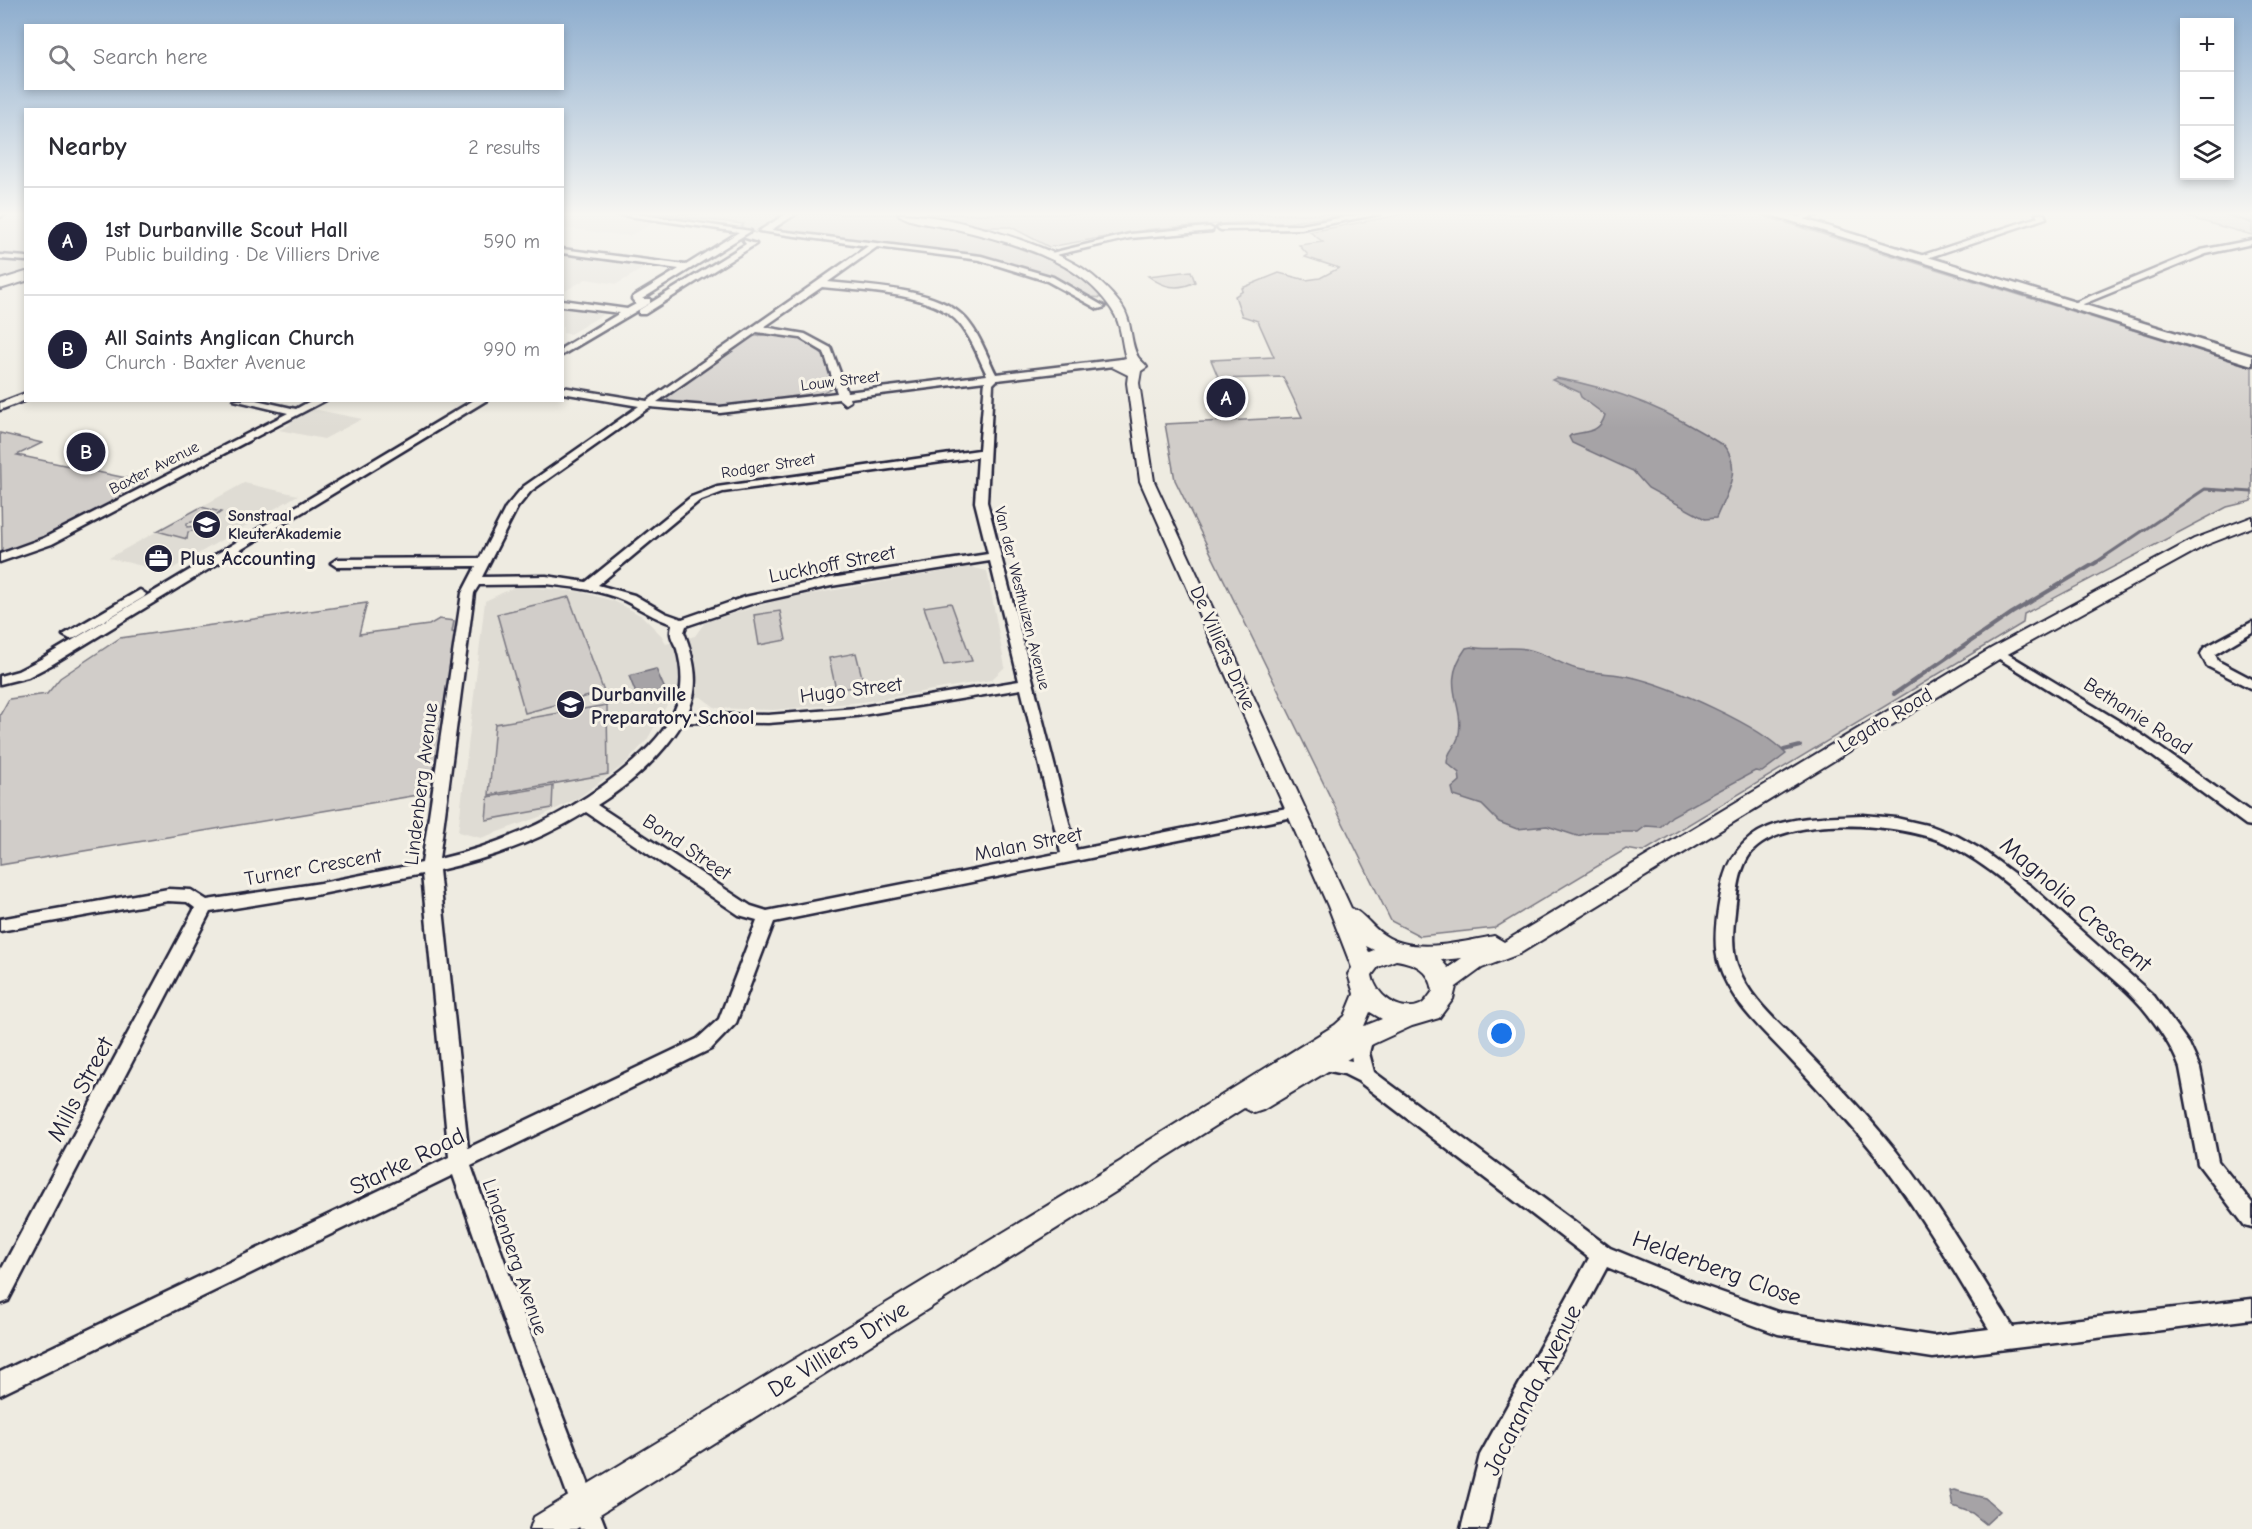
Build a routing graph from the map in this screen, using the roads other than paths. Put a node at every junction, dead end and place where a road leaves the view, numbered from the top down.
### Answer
1 (659, 285) edge
2 (673, 285) edge
3 (684, 285) edge
4 (819, 285) edge
5 (830, 285) edge
6 (1063, 285) edge
7 (1096, 285) edge
8 (2008, 285) edge
9 (2122, 285) edge
10 (564, 303) edge
11 (642, 304) junction
12 (2073, 305) junction
13 (1101, 306) dead end
14 (617, 311) junction
15 (628, 312) junction
16 (756, 329) junction
17 (564, 342) edge
18 (564, 351) edge
19 (564, 359) edge
20 (2252, 359) edge
21 (1128, 366) junction
22 (991, 381) junction
23 (564, 390) edge
24 (24, 397) edge
25 (564, 397) edge
26 (844, 398) junction
27 (256, 402) edge
28 (317, 402) edge
29 (463, 402) edge
30 (479, 402) edge
31 (492, 402) edge
32 (0, 407) edge
33 (643, 408) junction
34 (298, 412) junction
35 (984, 453) junction
36 (2252, 522) edge
37 (994, 557) junction
38 (0, 558) edge
39 (483, 562) junction
40 (337, 563) dead end
41 (474, 580) junction
42 (589, 586) junction
43 (152, 587) junction
44 (169, 589) junction
45 (679, 624) junction
46 (2252, 626) edge
47 (70, 635) dead end
48 (108, 636) dead end
49 (1998, 652) junction
50 (0, 680) edge
51 (1026, 684) junction
52 (2252, 686) edge
53 (679, 718) junction
54 (586, 806) junction
55 (1297, 811) junction
56 (2252, 820) edge
57 (1070, 857) junction
58 (430, 867) junction
59 (1339, 906) junction
60 (204, 907) junction
61 (768, 917) junction
62 (0, 925) edge
63 (1528, 937) junction
64 (1403, 953) junction
65 (1363, 967) junction
66 (1445, 983) junction
67 (1365, 995) junction
68 (1411, 1016) junction
69 (1364, 1037) junction
70 (1322, 1063) junction
71 (1365, 1076) junction
72 (460, 1164) junction
73 (1130, 1169) junction
74 (2252, 1219) edge
75 (1602, 1255) junction
76 (0, 1294) edge
77 (2252, 1309) edge
78 (2008, 1339) junction
79 (0, 1384) edge
80 (589, 1517) edge
81 (546, 1529) edge
82 (1474, 1529) edge

1 - 11 street
2 - 11 street
3 - 19 street
4 - 16 street, Lindenberg Avenue
5 - 22 street
6 - 13 street
7 - 21 street, De Villiers Drive
8 - 12 main road
9 - 12 street
10 - 14 street
11 - 15 street
12 - 20 main road
14 - 15 street
14 - 17 street
15 - 18 street
16 - 26 street
16 - 33 street, Lindenberg Avenue
21 - 22 street, Louw Street
21 - 55 street, De Villiers Drive
22 - 26 street, Louw Street
22 - 35 street, Van der Westhuizen Avenue
23 - 33 street, Louw Street
24 - 32 street
25 - 33 street, Louw Street
26 - 33 street, Louw Street
27 - 34 street
28 - 34 street, Baxter Avenue
29 - 43 street
30 - 44 street
31 - 48 street
33 - 39 street, Lindenberg Avenue
34 - 38 street, Baxter Avenue
35 - 37 street, Van der Westhuizen Avenue
35 - 42 street, Rodger Street
36 - 49 street, Legato Road
37 - 45 street, Luckhoff Street
37 - 51 street, Van der Westhuizen Avenue
39 - 40 street
39 - 41 street, Lindenberg Avenue
41 - 42 street
41 - 58 street, Lindenberg Avenue
42 - 45 street
43 - 44 street
43 - 47 street
44 - 50 street
45 - 53 street, Turner Crescent
46 - 52 street
49 - 56 street, Bethanie Road
49 - 63 street, Legato Road
51 - 53 street, Hugo Street
51 - 57 street, Van der Westhuizen Avenue
53 - 54 street, Turner Crescent
54 - 58 street, Turner Crescent
54 - 61 street, Bond Street
55 - 57 street, Malan Street
55 - 59 street, De Villiers Drive
57 - 61 street, Malan Street
58 - 60 street, Turner Crescent
58 - 72 street, Lindenberg Avenue
59 - 64 street, De Villiers Drive
59 - 65 street, De Villiers Drive
60 - 62 street
60 - 76 street, Mills Street
61 - 72 street, Starke Road
63 - 64 street, Legato Road
63 - 66 street, Legato Road
64 - 65 street
64 - 66 street
65 - 67 street
66 - 68 street
67 - 68 street
67 - 73 street, De Villiers Drive
68 - 69 street, De Villiers Drive
69 - 70 street, De Villiers Drive
69 - 71 street
70 - 71 street, Helderberg Close
70 - 73 street, De Villiers Drive
71 - 75 street, Helderberg Close
72 - 79 street, Starke Road
72 - 80 street, Lindenberg Avenue
73 - 80 street, De Villiers Drive
74 - 78 street, Magnolia Crescent
75 - 78 street, Helderberg Close
75 - 82 street, Jacaranda Avenue
77 - 78 street, Helderberg Close
80 - 81 street, De Villiers Drive

